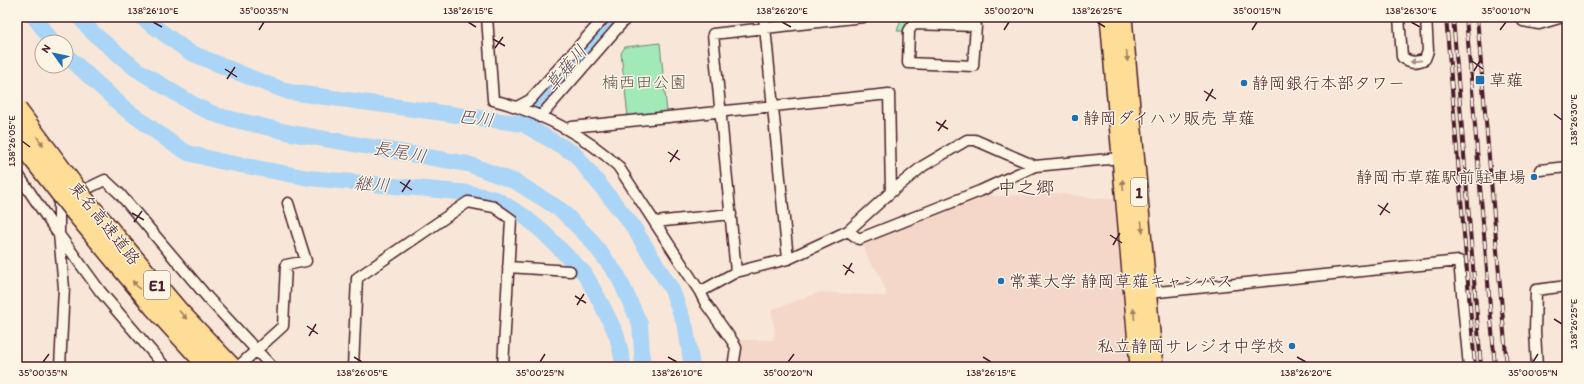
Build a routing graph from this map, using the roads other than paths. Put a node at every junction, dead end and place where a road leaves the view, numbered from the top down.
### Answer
1 (487, 17) edge
2 (605, 17) edge
3 (627, 17) edge
4 (764, 17) edge
5 (863, 17) edge
6 (1109, 17) edge
7 (1123, 17) edge
8 (1399, 17) edge
9 (1426, 17) edge
10 (1521, 17) edge
11 (1563, 17) edge
12 (960, 21) edge
13 (766, 28) junction
14 (774, 105) junction
15 (519, 106) junction
16 (17, 109) edge
17 (721, 111) junction
18 (540, 117) junction
19 (568, 129) junction
20 (17, 139) edge
21 (1120, 158) junction
22 (1035, 166) junction
23 (1567, 166) edge
24 (1540, 170) dead end
25 (17, 173) edge
26 (890, 192) junction
27 (78, 204) junction
28 (288, 204) dead end
29 (731, 214) junction
30 (655, 222) junction
31 (848, 231) junction
32 (59, 234) junction
33 (788, 259) junction
34 (508, 267) junction
35 (570, 271) dead end
36 (736, 272) junction
37 (1567, 286) edge
38 (700, 292) junction
39 (1148, 293) junction
40 (257, 350) junction
41 (236, 366) edge
42 (60, 367) edge
43 (165, 367) edge
44 (208, 367) edge
45 (272, 367) edge
46 (353, 367) edge
47 (503, 367) edge
48 (733, 367) edge
49 (1139, 367) edge
50 (1154, 367) edge
51 (1469, 367) edge
52 (1537, 367) edge

1 - 15 street
2 - 15 street
3 - 18 street
4 - 13 street
5 - 13 street
6 - 21 highway, 1
7 -> 39 highway, 1
9 -> 8 street
10 - 11 street
12 - 12 street
13 - 14 street
13 - 17 street
14 - 17 street
14 - 26 street
14 - 33 street
15 - 18 street
16 -> 27 highway, 東名高速道路 / E1, bridge
17 - 19 street
17 - 29 street
18 - 19 street
19 - 30 street
20 - 27 highway, 東名高速道路 / E1, bridge
21 - 22 street
49 -> 21 highway, 1
22 - 26 street
22 - 31 street
23 - 24 street
25 - 32 street
26 - 31 street
27 -> 41 highway, 東名高速道路 / E1
44 -> 27 highway, 東名高速道路 / E1
28 - 40 street
29 - 30 street
29 - 36 street
30 - 38 street
31 - 33 street
32 - 40 street
32 - 42 street
32 - 43 street
33 - 36 street
34 - 35 street
34 - 46 street
34 - 47 street
36 - 38 street
37 - 52 street
38 - 48 street
39 - 50 highway, 1
39 - 51 street
40 - 41 street
40 - 45 street

